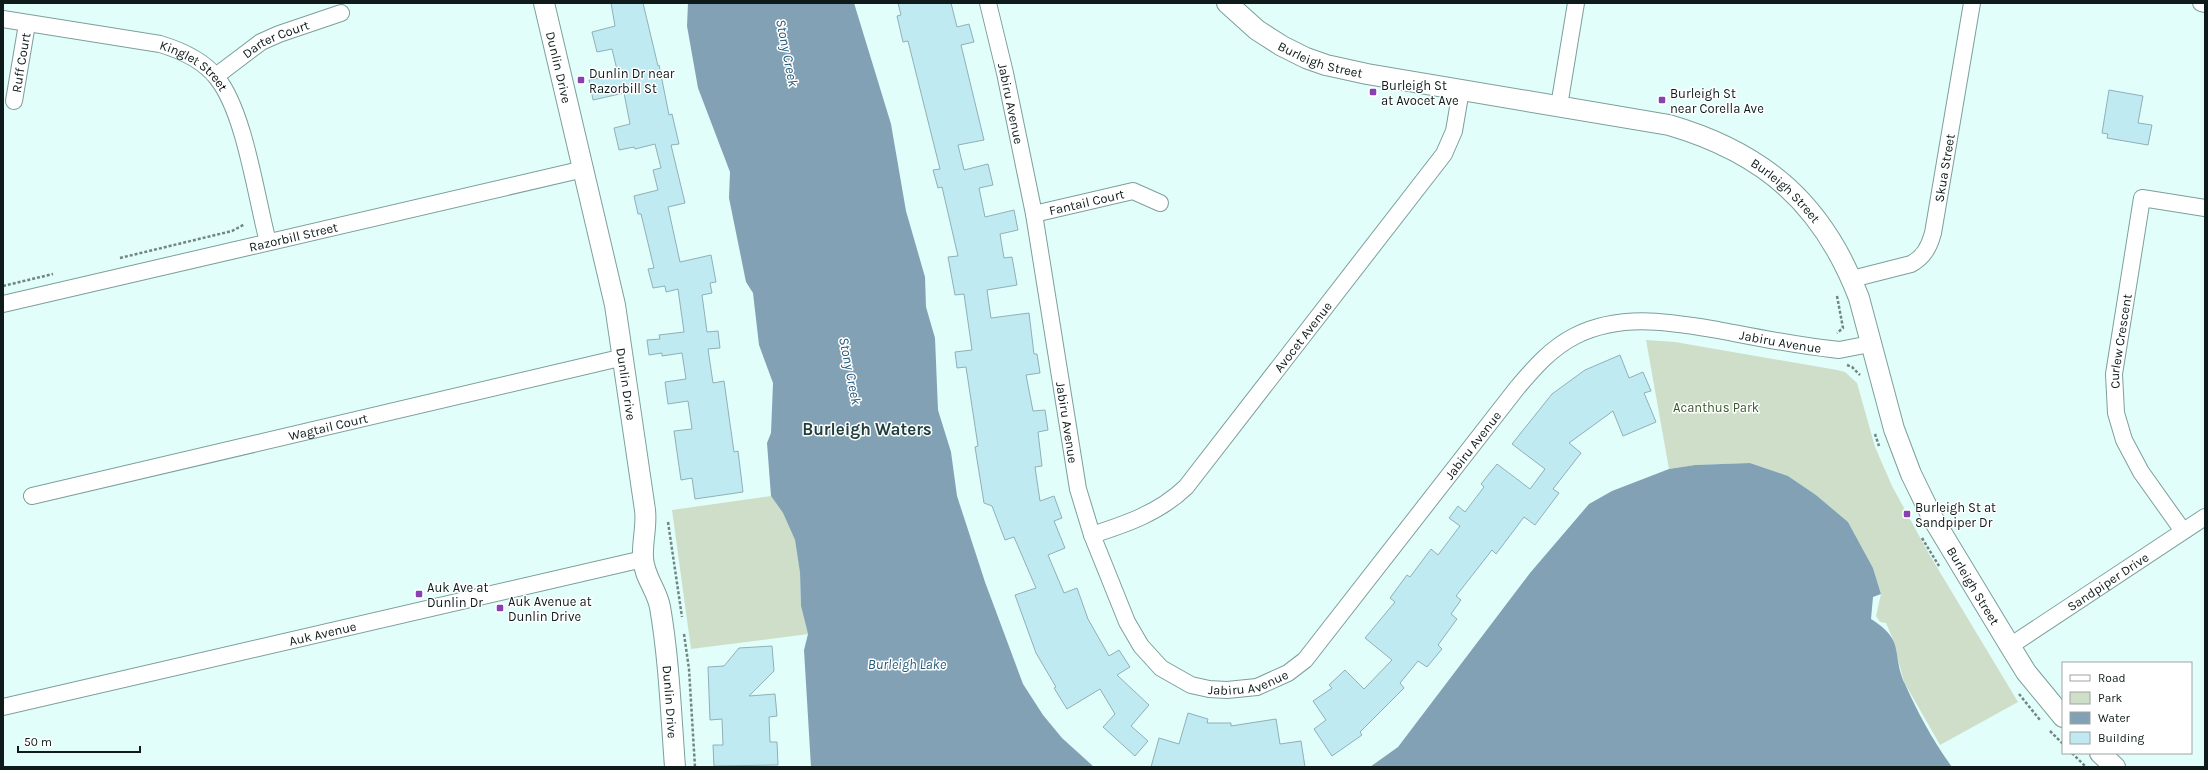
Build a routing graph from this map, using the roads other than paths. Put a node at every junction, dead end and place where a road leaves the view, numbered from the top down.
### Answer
1 (544, 3) edge
2 (988, 3) edge
3 (1227, 3) edge
4 (1576, 3) edge
5 (1972, 3) edge
6 (2201, 3) edge
7 (2205, 4) edge
8 (341, 13) dead end
9 (3, 19) edge
10 (27, 24) junction
11 (216, 76) junction
12 (1461, 90) junction
13 (14, 100) dead end
14 (1559, 106) junction
15 (584, 169) junction
16 (1160, 202) dead end
17 (2205, 208) edge
18 (1034, 214) junction
19 (268, 242) junction
20 (1852, 279) junction
21 (3, 304) edge
22 (1870, 344) junction
23 (624, 357) junction
24 (32, 496) dead end
25 (2205, 517) edge
26 (2183, 531) junction
27 (1092, 535) junction
28 (643, 559) junction
29 (2010, 646) junction
30 (3, 708) edge
31 (2062, 716) edge
32 (2101, 754) edge
33 (675, 767) edge
34 (2115, 767) edge

1 - 15 street, Dunlin Drive
2 - 18 street, Jabiru Avenue
3 - 12 street, Burleigh Street
4 - 14 street
5 - 20 street, Skua Street
6 - 7 street
8 - 11 street, Darter Court
9 - 10 street, Kinglet Street
10 - 11 street, Kinglet Street
10 - 13 street, Ruff Court
11 - 19 street, Kinglet Street
12 - 14 street, Burleigh Street
12 - 27 street, Avocet Avenue
14 - 20 street, Burleigh Street
15 - 19 street, Razorbill Street
15 - 23 street, Dunlin Drive
16 - 18 street, Fantail Court
17 - 26 street, Curlew Crescent
18 - 27 street, Jabiru Avenue
19 - 21 street, Razorbill Street
20 - 22 street, Burleigh Street
22 - 27 street, Jabiru Avenue
22 - 29 street, Burleigh Street
23 - 24 street, Wagtail Court
23 - 28 street, Dunlin Drive
25 - 26 street, Sandpiper Drive
26 - 29 street, Sandpiper Drive
28 - 30 street, Auk Avenue
28 - 33 street, Dunlin Drive
29 - 31 street, Burleigh Street
32 - 34 street

